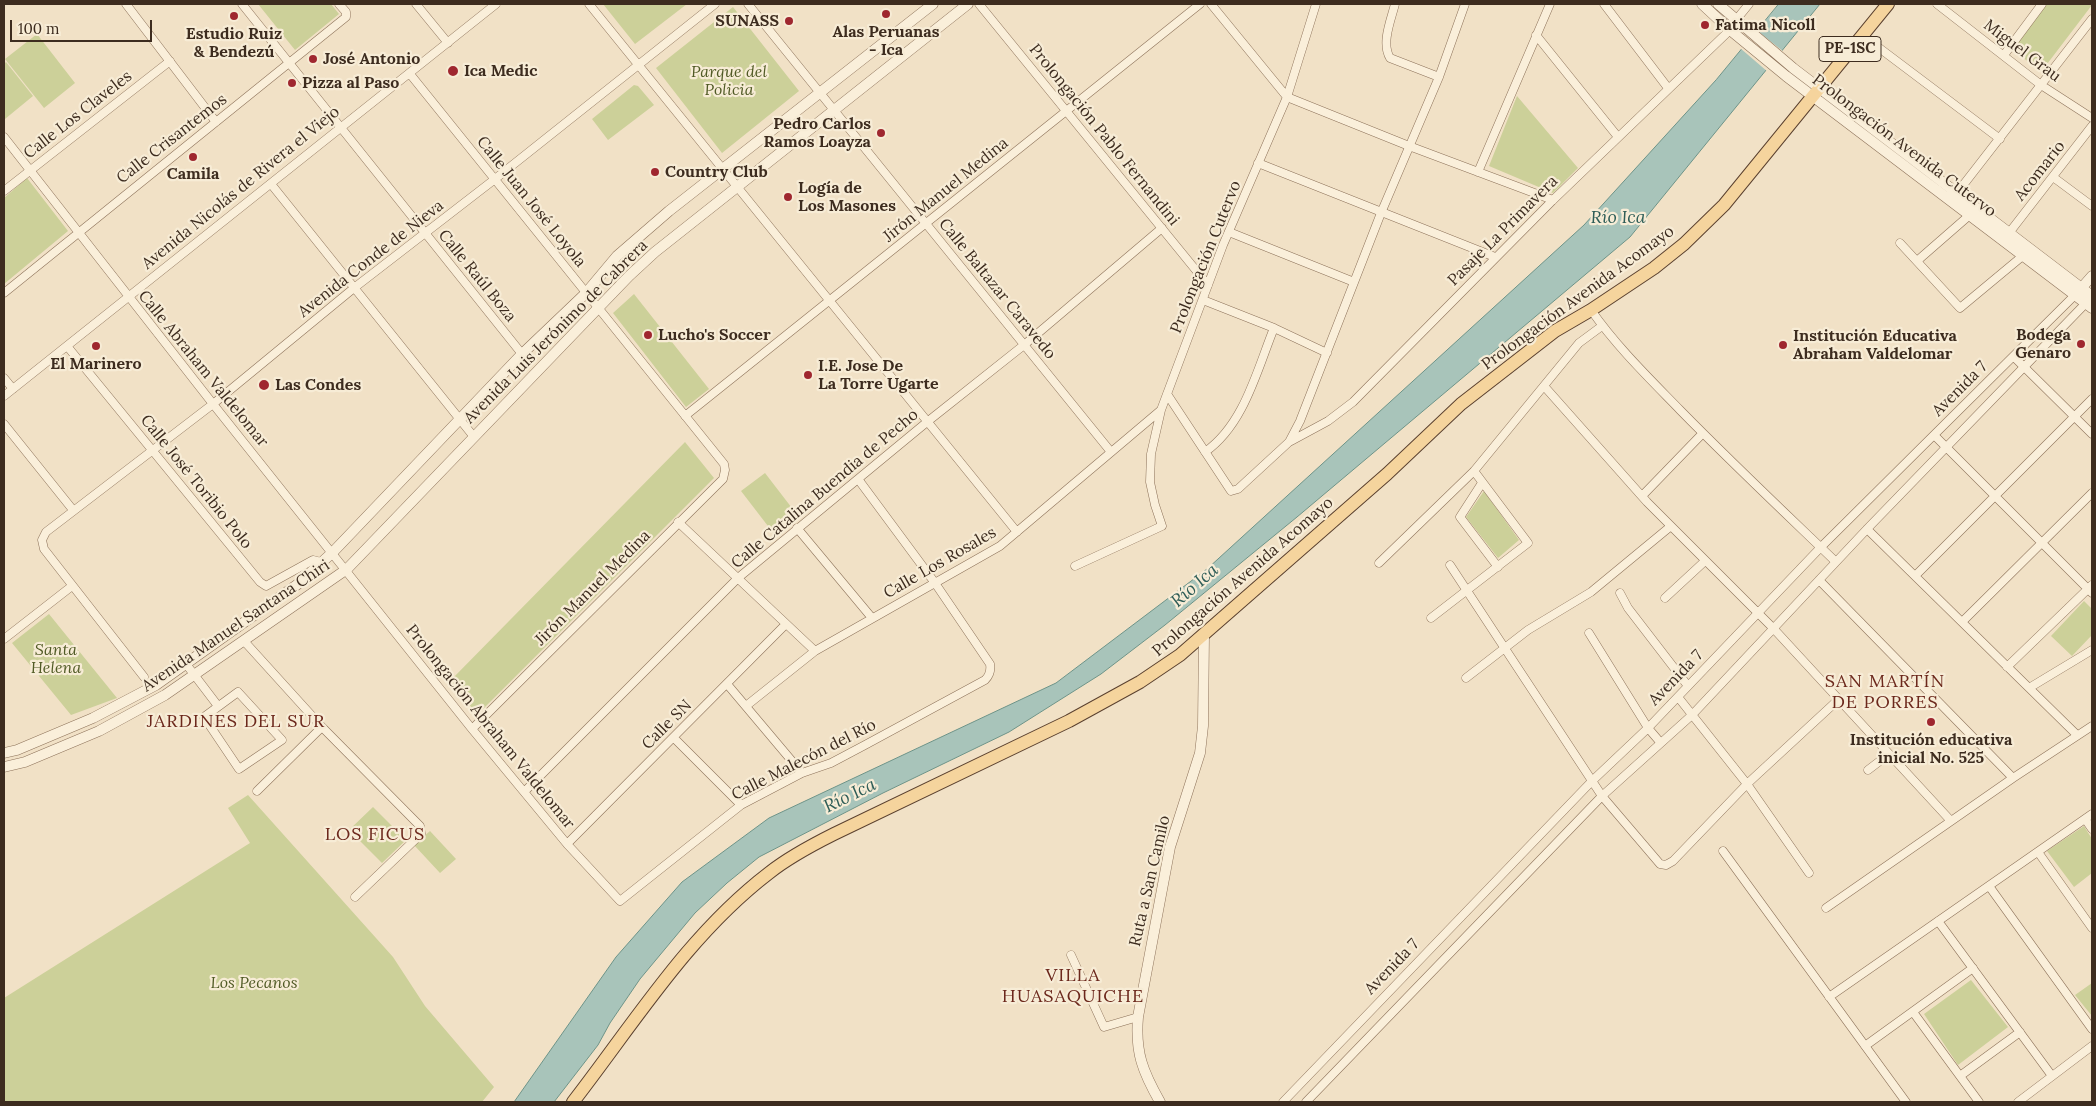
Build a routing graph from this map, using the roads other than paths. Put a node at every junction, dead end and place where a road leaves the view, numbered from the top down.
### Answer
1 (126, 4) edge
2 (242, 4) edge
3 (339, 4) edge
4 (416, 4) edge
5 (496, 4) edge
6 (588, 4) edge
7 (715, 4) edge
8 (748, 4) edge
9 (933, 4) edge
10 (968, 4) edge
11 (978, 4) edge
12 (1200, 4) edge
13 (1211, 4) edge
14 (1316, 4) edge
15 (1395, 4) edge
16 (1465, 4) edge
17 (1550, 4) edge
18 (1604, 4) edge
19 (1702, 4) edge
20 (1718, 4) edge
21 (1749, 4) edge
22 (1888, 4) edge
23 (1938, 4) edge
24 (2042, 4) edge
25 (2092, 19) edge
26 (1739, 23) junction
27 (1732, 32) junction
28 (1536, 34) junction
29 (1862, 35) junction
30 (448, 43) junction
31 (2004, 56) junction
32 (170, 61) junction
33 (290, 64) junction
34 (638, 65) junction
35 (410, 74) junction
36 (1439, 77) junction
37 (2041, 85) junction
38 (1668, 88) junction
39 (1815, 91) junction
40 (820, 93) junction
41 (1287, 97) junction
42 (834, 110) junction
43 (1066, 110) junction
44 (2092, 118) edge
45 (216, 122) junction
46 (340, 126) junction
47 (2092, 126) edge
48 (4, 137) edge
49 (1618, 137) junction
50 (2000, 139) junction
51 (1409, 146) junction
52 (1258, 163) junction
53 (722, 168) junction
54 (30, 170) junction
55 (1478, 172) junction
56 (2053, 177) junction
57 (495, 179) junction
58 (271, 184) junction
59 (737, 187) junction
60 (4, 191) edge
61 (1957, 193) junction
62 (1553, 200) junction
63 (2092, 206) edge
64 (1974, 212) junction
65 (1381, 213) junction
66 (927, 224) junction
67 (1162, 228) junction
68 (78, 232) junction
69 (1229, 232) junction
70 (425, 233) junction
71 (2010, 233) junction
72 (1900, 243) dead end
73 (2027, 252) junction
74 (1495, 257) junction
75 (1917, 261) junction
76 (2092, 276) edge
77 (1354, 282) junction
78 (1208, 285) junction
79 (354, 288) junction
80 (586, 292) junction
81 (2078, 292) junction
82 (4, 293) edge
83 (128, 296) junction
84 (1203, 300) junction
85 (830, 301) junction
86 (2091, 301) edge
87 (598, 308) junction
88 (1592, 310) junction
89 (1602, 326) junction
90 (1274, 328) junction
91 (1024, 345) junction
92 (67, 346) junction
93 (1327, 353) junction
94 (522, 354) junction
95 (2014, 356) junction
96 (2025, 368) junction
97 (4, 378) edge
98 (1544, 386) junction
99 (13, 389) junction
100 (1167, 394) junction
101 (4, 396) edge
102 (2092, 399) edge
103 (213, 404) junction
104 (1161, 410) junction
105 (685, 416) junction
106 (2074, 417) junction
107 (459, 418) junction
108 (927, 422) junction
109 (4, 424) edge
110 (1703, 433) junction
111 (2092, 434) edge
112 (1934, 435) junction
113 (474, 437) junction
114 (1289, 442) junction
115 (1947, 448) junction
116 (152, 450) junction
117 (1111, 452) junction
118 (1205, 452) junction
119 (724, 464) joint
120 (1474, 471) junction
121 (858, 480) junction
122 (1482, 483) junction
123 (2092, 493) edge
124 (1642, 496) junction
125 (1995, 496) junction
126 (73, 510) junction
127 (678, 522) junction
128 (1671, 526) junction
129 (797, 528) junction
130 (1867, 529) junction
131 (1017, 532) junction
132 (2042, 543) junction
133 (1821, 547) junction
134 (333, 552) junction
135 (1706, 561) junction
136 (321, 562) junction
137 (1836, 562) junction
138 (1379, 563) dead end
139 (1450, 565) dead end
140 (1075, 566) dead end
141 (1498, 567) junction
142 (347, 569) junction
143 (1915, 576) junction
144 (738, 578) junction
145 (1819, 580) junction
146 (935, 583) junction
147 (72, 586) junction
148 (2091, 589) edge
149 (1468, 590) junction
150 (1620, 593) dead end
151 (1665, 598) dead end
152 (1758, 614) junction
153 (872, 618) junction
154 (1431, 618) dead end
155 (1962, 622) junction
156 (786, 624) junction
157 (1773, 628) junction
158 (1590, 633) dead end
159 (1204, 634) junction
160 (4, 639) edge
161 (244, 641) junction
162 (1506, 647) junction
163 (2092, 650) edge
164 (815, 651) junction
165 (186, 664) junction
166 (2007, 666) junction
167 (196, 674) junction
168 (144, 677) dead end
169 (1466, 678) dead end
170 (727, 684) junction
171 (1688, 686) junction
172 (2029, 688) junction
173 (1678, 697) junction
174 (1839, 699) junction
175 (218, 706) junction
176 (746, 706) junction
177 (1692, 715) junction
178 (2092, 726) edge
179 (322, 727) junction
180 (472, 728) junction
181 (1648, 728) junction
182 (2077, 735) junction
183 (674, 738) junction
184 (1660, 742) junction
185 (4, 753) edge
186 (1889, 754) junction
187 (4, 767) edge
188 (1868, 770) dead end
189 (802, 773) junction
190 (2013, 778) junction
191 (1592, 781) junction
192 (1747, 784) junction
193 (257, 791) dead end
194 (525, 792) junction
195 (1602, 796) junction
196 (741, 805) junction
197 (2089, 816) edge
198 (1951, 821) junction
199 (2092, 829) edge
200 (568, 844) junction
201 (1723, 851) dead end
202 (2038, 852) junction
203 (1809, 872) dead end
204 (1988, 886) junction
205 (355, 897) dead end
206 (616, 898) joint
207 (1826, 908) dead end
208 (1938, 921) junction
209 (2092, 928) edge
210 (1071, 954) dead end
211 (1973, 968) junction
212 (1829, 997) junction
213 (1912, 1012) junction
214 (1138, 1017) junction
215 (2092, 1030) edge
216 (2020, 1032) junction
217 (1865, 1046) junction
218 (2092, 1046) edge
219 (1960, 1076) junction
220 (2052, 1076) junction
221 (573, 1102) edge
222 (1160, 1102) edge
223 (1283, 1102) edge
224 (1306, 1102) edge
225 (1906, 1102) edge
226 (1979, 1102) edge
227 (2018, 1102) edge

1 - 32 street
2 - 33 street, Calle Raúl Boza
3 - 33 street, Calle Crisantemos
4 - 30 street
5 - 30 street, Avenida Nicolás de Rivera el Viejo
6 - 34 street
7 - 34 street, Avenida Conde de Nieva
8 - 40 street, Calle Baltazar Caravedo
9 - 40 street, Avenida Luis Jerónimo de Cabrera
10 - 42 street, Avenida Luis Jerónimo de Cabrera
11 - 43 street, Prolongación Pablo Fernandini
12 - 43 street, Jirón Manuel Medina
13 - 41 street
14 - 41 street, Prolongación Cutervo
15 - 36 street
16 - 36 street
17 - 28 street
18 - 38 street
19 - 27 street, Prolongación Avenida Cutervo
20 - 26 street, Prolongación Avenida Cutervo
21 - 26 street
22 - 29 main road, Prolongación Avenida Acomayo / PE-1SC
23 - 31 street, Miguel Grau
24 - 31 street
25 - 37 street
26 - 39 street, Prolongación Avenida Cutervo
27 - 38 street, Pasaje La Primavera
27 - 39 street, Prolongación Avenida Cutervo
28 - 49 street
28 - 55 street
29 - 39 main road, Prolongación Avenida Acomayo / PE-1SC
29 - 50 street
30 - 35 street, Avenida Nicolás de Rivera el Viejo
31 - 37 street, Miguel Grau
32 - 45 street
32 - 54 street, Calle Los Claveles
33 - 45 street, Calle Crisantemos
33 - 46 street, Calle Raúl Boza
34 - 53 street
34 - 57 street, Avenida Conde de Nieva
35 - 46 street, Avenida Nicolás de Rivera el Viejo
35 - 57 street, Calle Juan José Loyola
36 - 51 street
37 - 44 street, Miguel Grau
37 - 50 street
38 - 49 street, Pasaje La Primavera
39 - 61 street, Prolongación Avenida Cutervo
39 - 64 street, Prolongación Avenida Cutervo
39 - 88 main road, Prolongación Avenida Acomayo / PE-1SC
40 - 42 street, Calle Baltazar Caravedo
40 - 53 street, Avenida Luis Jerónimo de Cabrera
41 - 51 street
41 - 52 street, Prolongación Cutervo
42 - 59 street, Avenida Luis Jerónimo de Cabrera
42 - 66 street, Calle Baltazar Caravedo
43 - 66 street, Jirón Manuel Medina
43 - 67 street, Prolongación Pablo Fernandini
45 - 68 street, Calle Crisantemos
46 - 58 street, Avenida Nicolás de Rivera el Viejo
46 - 70 street, Calle Raúl Boza
47 - 56 street, Acomario
48 - 54 street, Calle Abraham Valdelomar
49 - 62 street, Pasaje La Primavera
50 - 61 street
51 - 55 street
51 - 65 street
52 - 65 street
52 - 69 street, Prolongación Cutervo
53 - 59 street
53 - 80 street, Avenida Luis Jerónimo de Cabrera
54 - 60 street, Calle Los Claveles
54 - 68 street, Calle Abraham Valdelomar
55 - 62 street
56 - 63 street
56 - 71 street, Acomario
57 - 70 street, Avenida Conde de Nieva
57 - 80 street, Calle Juan José Loyola
58 - 79 street
58 - 83 street, Avenida Nicolás de Rivera el Viejo
59 - 85 street
59 - 87 street, Avenida Luis Jerónimo de Cabrera
61 - 64 street, Prolongación Avenida Cutervo
62 - 74 street, Pasaje La Primavera
64 - 71 street, Prolongación Avenida Cutervo
64 - 73 street, Prolongación Avenida Cutervo
64 - 75 street
65 - 74 street
65 - 77 street
66 - 85 street, Jirón Manuel Medina
66 - 91 street, Calle Baltazar Caravedo
67 - 78 street, Prolongación Pablo Fernandini
67 - 91 street, Calle Catalina Buendia de Pecho
68 - 82 street, Calle Crisantemos
68 - 83 street, Calle Abraham Valdelomar
69 - 77 street
69 - 78 street, Prolongación Cutervo
70 - 79 street, Avenida Conde de Nieva
70 - 94 street, Calle Raúl Boza
71 - 73 street, Prolongación Avenida Cutervo
72 - 75 street
73 - 75 street
73 - 81 street, Prolongación Avenida Cutervo
74 - 114 street, Pasaje La Primavera
76 - 81 street, Avenida 7
77 - 93 street
78 - 84 street, Prolongación Cutervo
79 - 103 street, Avenida Conde de Nieva
79 - 107 street
80 - 87 street, Calle Juan José Loyola
80 - 94 street, Avenida Luis Jerónimo de Cabrera
81 - 86 street, Prolongación Avenida Cutervo
81 - 95 street, Avenida 7
83 - 92 street, Avenida Nicolás de Rivera el Viejo
83 - 103 street, Calle Abraham Valdelomar
84 - 90 street
84 - 100 street, Prolongación Cutervo
85 - 105 street, Jirón Manuel Medina
85 - 108 street
86 - 96 street, Avenida 7
87 - 105 street, Calle Juan José Loyola
87 - 113 street, Avenida Luis Jerónimo de Cabrera
88 - 89 street
88 - 159 main road, Prolongación Avenida Acomayo / PE-1SC
89 - 98 street
89 - 110 street
90 - 93 street
90 - 118 street
91 - 108 street, Calle Catalina Buendia de Pecho
91 - 117 street, Calle Baltazar Caravedo
92 - 99 street, Avenida Nicolás de Rivera el Viejo
92 - 116 street, Calle José Toribio Polo
93 - 114 street
94 - 107 street, Avenida Luis Jerónimo de Cabrera
95 - 96 street
95 - 112 street, Avenida 7
96 - 106 street
96 - 115 street, Avenida 7
97 - 99 street
98 - 120 street
98 - 124 street
99 - 101 street, Avenida Nicolás de Rivera el Viejo
100 - 104 street, Prolongación Cutervo
100 - 118 street
102 - 106 street
103 - 116 street, Avenida Conde de Nieva
103 - 134 street, Calle Abraham Valdelomar
104 - 117 street, Calle Los Rosales
104 - 140 street, Prolongación Cutervo
105 - 119 street, Calle Juan José Loyola
106 - 111 street
106 - 125 street
107 - 113 street
107 - 134 street, Avenida Luis Jerónimo de Cabrera
108 - 121 street, Calle Catalina Buendia de Pecho
108 - 131 street
109 - 126 street
110 - 124 street
110 - 133 street
112 - 115 street
112 - 133 street, Avenida 7
113 - 142 street, Avenida Luis Jerónimo de Cabrera
114 - 118 street
115 - 125 street
115 - 130 street, Avenida 7
116 - 126 street, Avenida Conde de Nieva
116 - 136 street, Calle José Toribio Polo
117 - 131 street, Calle Los Rosales
119 - 127 street, Jirón Manuel Medina
120 - 122 street
120 - 138 street
121 - 129 street, Calle Catalina Buendia de Pecho
121 - 146 street
122 - 141 street
122 - 141 street
123 - 132 street
124 - 128 street
125 - 132 street
125 - 143 street
126 - 147 street, Avenida Conde de Nieva
127 - 144 street
127 - 180 street, Jirón Manuel Medina
128 - 135 street
128 - 162 street
129 - 144 street, Calle Catalina Buendia de Pecho
129 - 153 street
130 - 137 street, Avenida 7
130 - 143 street
131 - 146 street, Calle Los Rosales
132 - 148 street
132 - 155 street
133 - 137 street
133 - 152 street, Avenida 7
134 - 136 street, Avenida Manuel Santana Chiri
134 - 142 street, Calle Abraham Valdelomar
135 - 151 street
135 - 152 street
136 - 165 street, Avenida Manuel Santana Chiri
137 - 145 street, Avenida 7
139 - 149 street
141 - 149 street
142 - 161 street, Avenida Manuel Santana Chiri
142 - 180 street, Prolongación Abraham Valdelomar
143 - 155 street
144 - 156 street
144 - 194 street, Calle Catalina Buendia de Pecho
145 - 157 street, Avenida 7
145 - 190 street
146 - 153 street, Calle Los Rosales
146 - 189 street, Calle Malecón del Río
147 - 160 street
147 - 168 street
148 - 166 street
149 - 154 street
149 - 162 street
150 - 171 street
152 - 157 street
152 - 171 street, Avenida 7
153 - 164 street, Calle Los Rosales
155 - 166 street
156 - 164 street
156 - 170 street, Calle SN
157 - 174 street
157 - 177 street, Avenida 7
158 - 181 street
159 - 214 street, Ruta a San Camilo
159 - 221 main road, Prolongación Avenida Acomayo / PE-1SC
161 - 167 street, Avenida Manuel Santana Chiri
161 - 179 street
162 - 169 street
162 - 191 street
163 - 172 street
164 - 176 street, Calle Los Rosales
165 - 167 street
165 - 185 street, Avenida Manuel Santana Chiri
166 - 172 street
167 - 175 street
167 - 187 street, Avenida Manuel Santana Chiri
170 - 176 street
170 - 183 street, Calle SN
171 - 173 street, Avenida 7
172 - 182 street
173 - 177 street
173 - 181 street, Avenida 7
174 - 186 street
174 - 192 street
175 - 175 street
176 - 189 street
177 - 184 street, Avenida 7
177 - 192 street
178 - 182 street
179 - 193 street
179 - 205 street
180 - 194 street, Prolongación Abraham Valdelomar
181 - 184 street
181 - 191 street, Avenida 7
182 - 190 street
183 - 196 street
183 - 200 street, Calle SN
184 - 195 street, Avenida 7
186 - 188 street
186 - 198 street
189 - 196 street, Calle Malecón del Río
190 - 198 street
191 - 195 street
191 - 223 street, Avenida 7
192 - 195 street
192 - 203 street
194 - 200 street, Prolongación Abraham Valdelomar
195 - 224 street, Avenida 7
196 - 206 street, Calle Malecón del Río
197 - 199 street
197 - 202 street
198 - 207 street
200 - 206 street, Prolongación Abraham Valdelomar
201 - 212 street
202 - 204 street
202 - 209 street
204 - 208 street
204 - 215 street
208 - 211 street
208 - 212 street
210 - 214 street
211 - 213 street
211 - 216 street
212 - 217 street
213 - 217 street
213 - 219 street
214 - 222 street, Ruta a San Camilo
216 - 219 street
216 - 220 street
217 - 225 street
218 - 220 street
219 - 226 street
220 - 227 street

